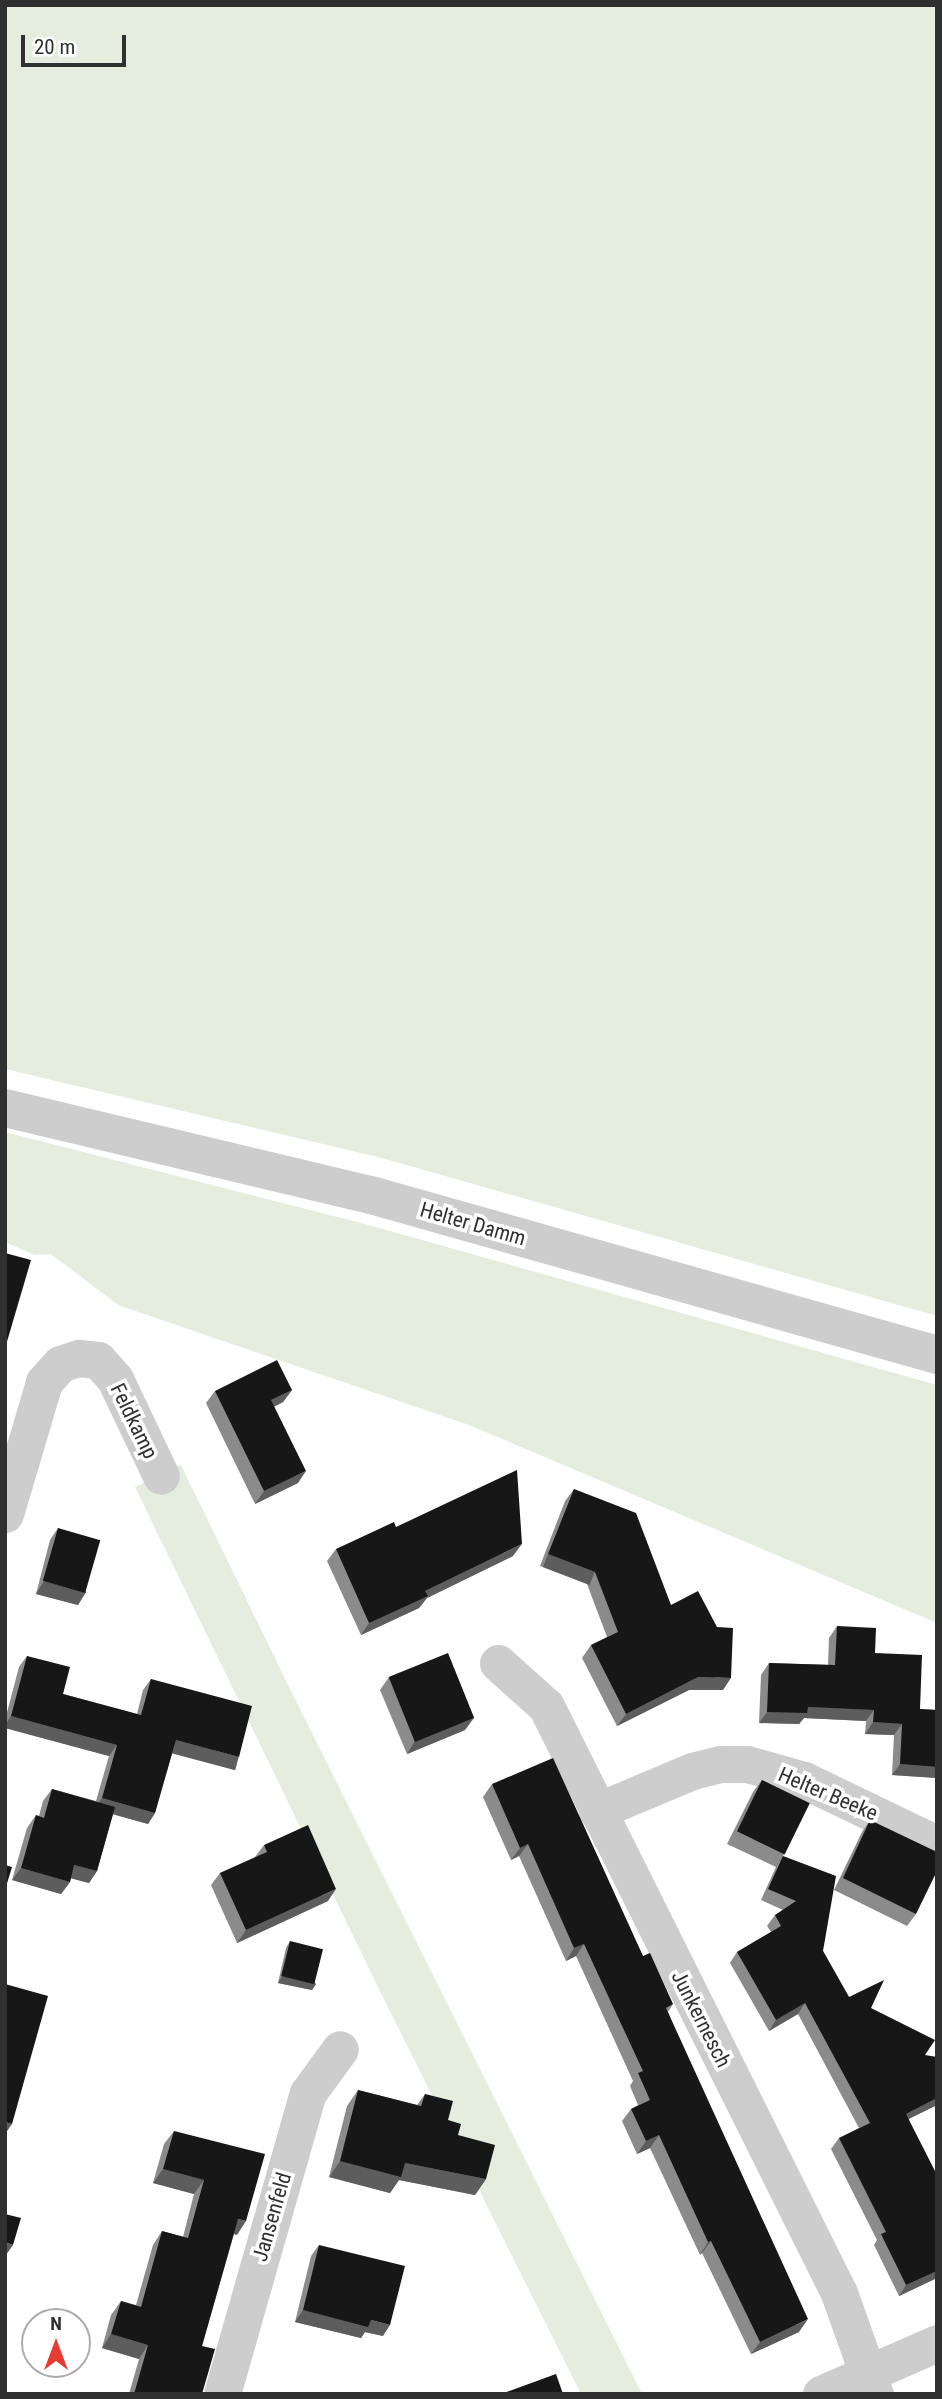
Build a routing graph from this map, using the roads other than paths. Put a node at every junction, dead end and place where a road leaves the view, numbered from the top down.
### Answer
1 (5, 1108) edge
2 (937, 1355) edge
3 (161, 1476) dead end
4 (5, 1514) edge
5 (498, 1663) dead end
6 (597, 1811) junction
7 (937, 1844) edge
8 (340, 2049) dead end
9 (937, 2343) edge
10 (871, 2385) edge
11 (222, 2394) edge
12 (821, 2394) edge

1 - 2 street, Helter Damm
3 - 4 street, Feldkamp
5 - 6 street, Junkernesch
6 - 7 street, Helter Beeke
6 - 10 street, Junkernesch
8 - 11 street, Jansenfeld
9 - 10 street
10 - 12 street

